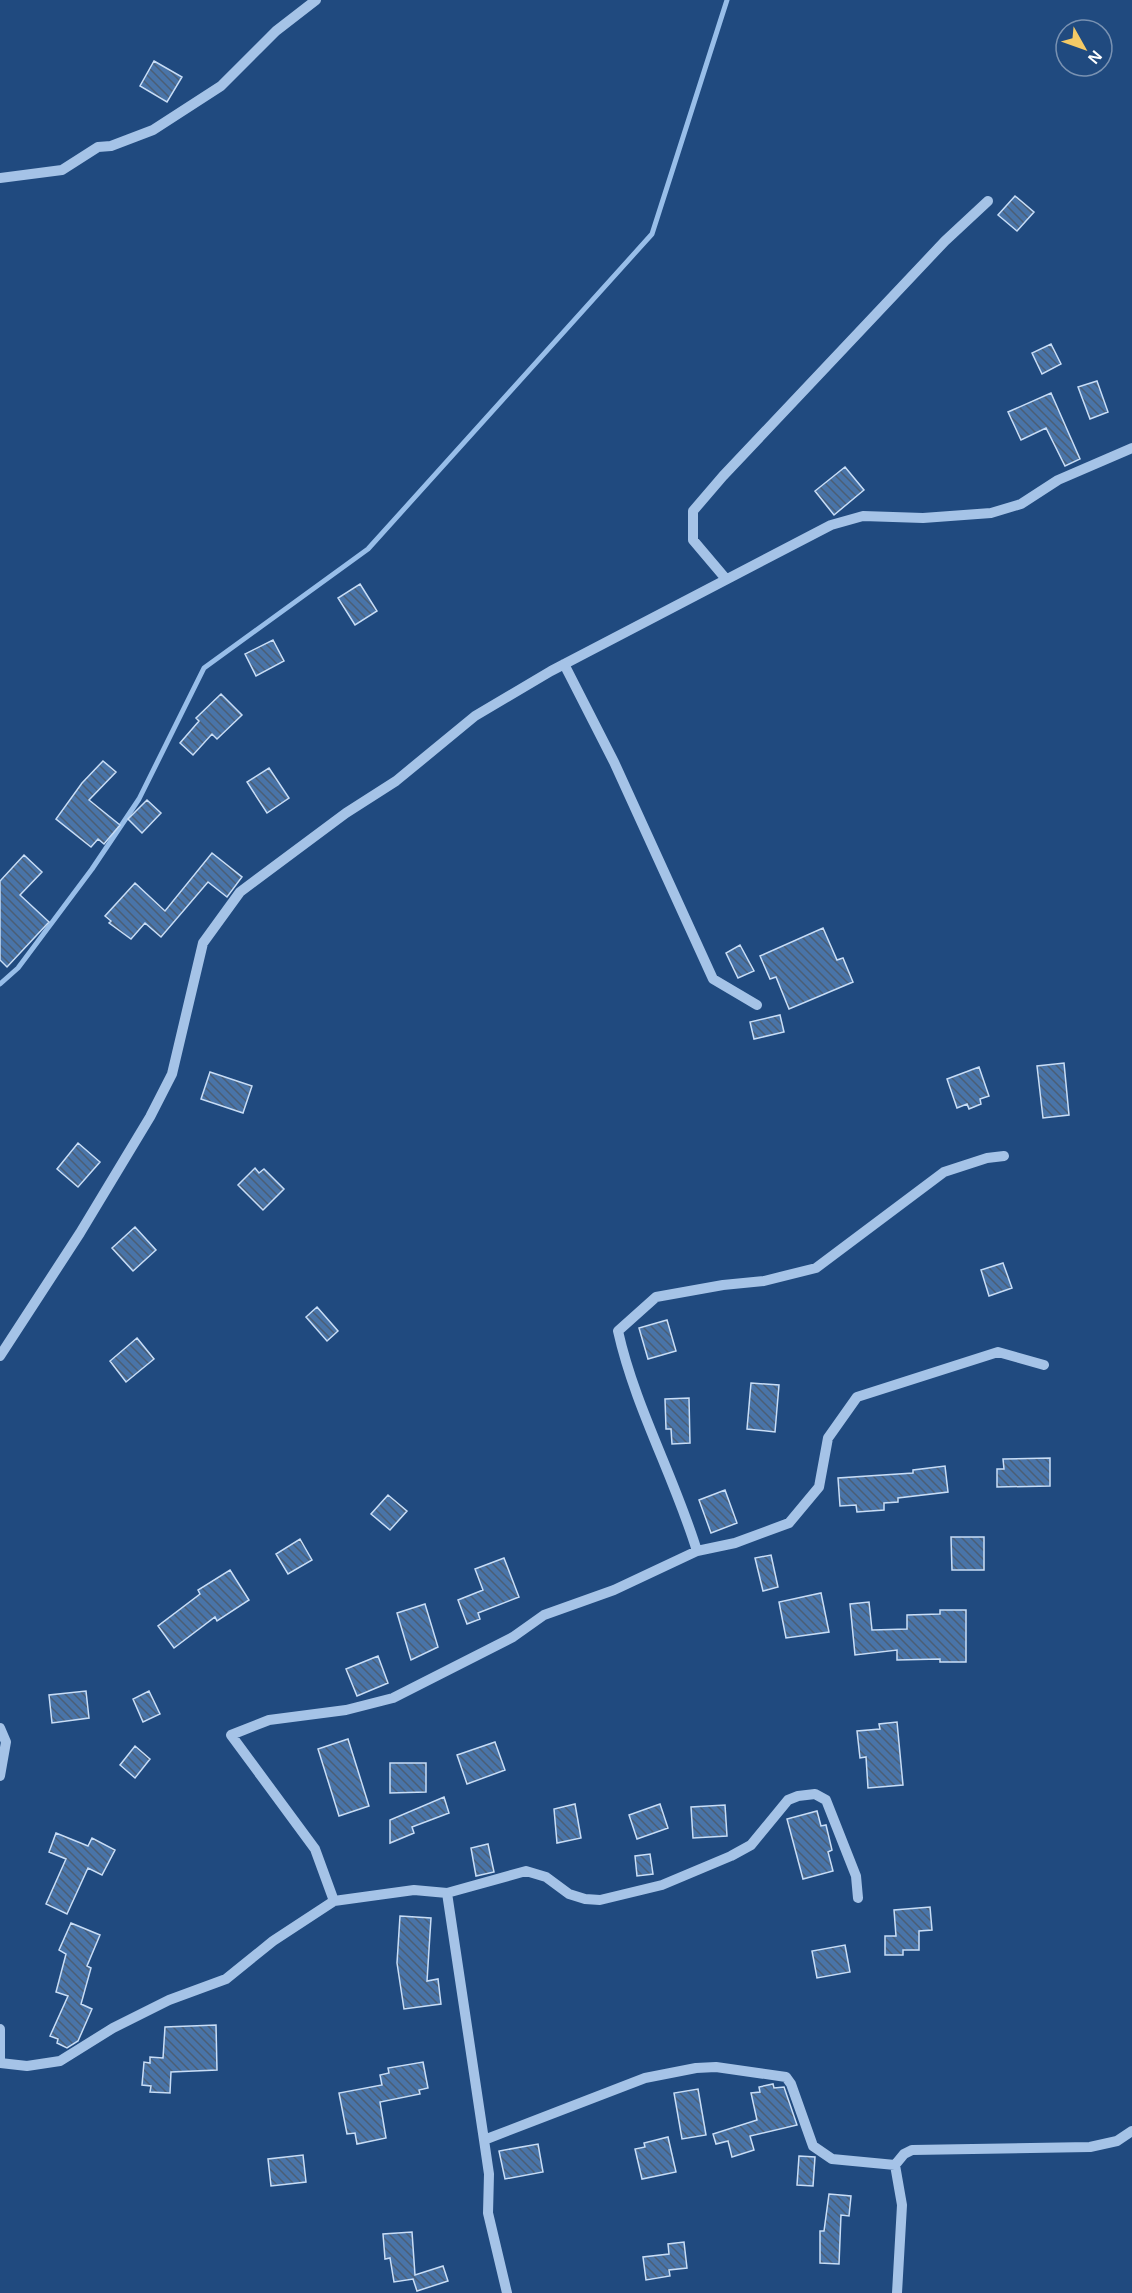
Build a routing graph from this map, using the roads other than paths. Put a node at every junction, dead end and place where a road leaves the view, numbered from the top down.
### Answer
1 (316, 0) edge
2 (0, 178) edge
3 (988, 201) dead end
4 (1132, 448) edge
5 (726, 579) junction
6 (564, 664) junction
7 (757, 1005) dead end
8 (1004, 1156) dead end
9 (0, 1356) edge
10 (1044, 1365) dead end
11 (697, 1551) junction
12 (0, 1728) edge
13 (0, 1776) edge
14 (447, 1893) junction
15 (858, 1898) dead end
16 (334, 1901) junction
17 (0, 2029) edge
18 (0, 2062) edge
19 (1132, 2131) edge
20 (484, 2140) junction
21 (895, 2165) junction
22 (507, 2293) edge
23 (897, 2293) edge

1 - 2 street
3 - 5 street
4 - 5 street
5 - 6 street
6 - 7 street
6 - 9 street
8 - 11 street
10 - 11 street
11 - 16 street
12 - 13 street
14 - 15 street
14 - 16 street
14 - 20 street
16 - 18 street
17 - 18 street
19 - 21 street
20 - 21 street
20 - 22 street
21 - 23 street

